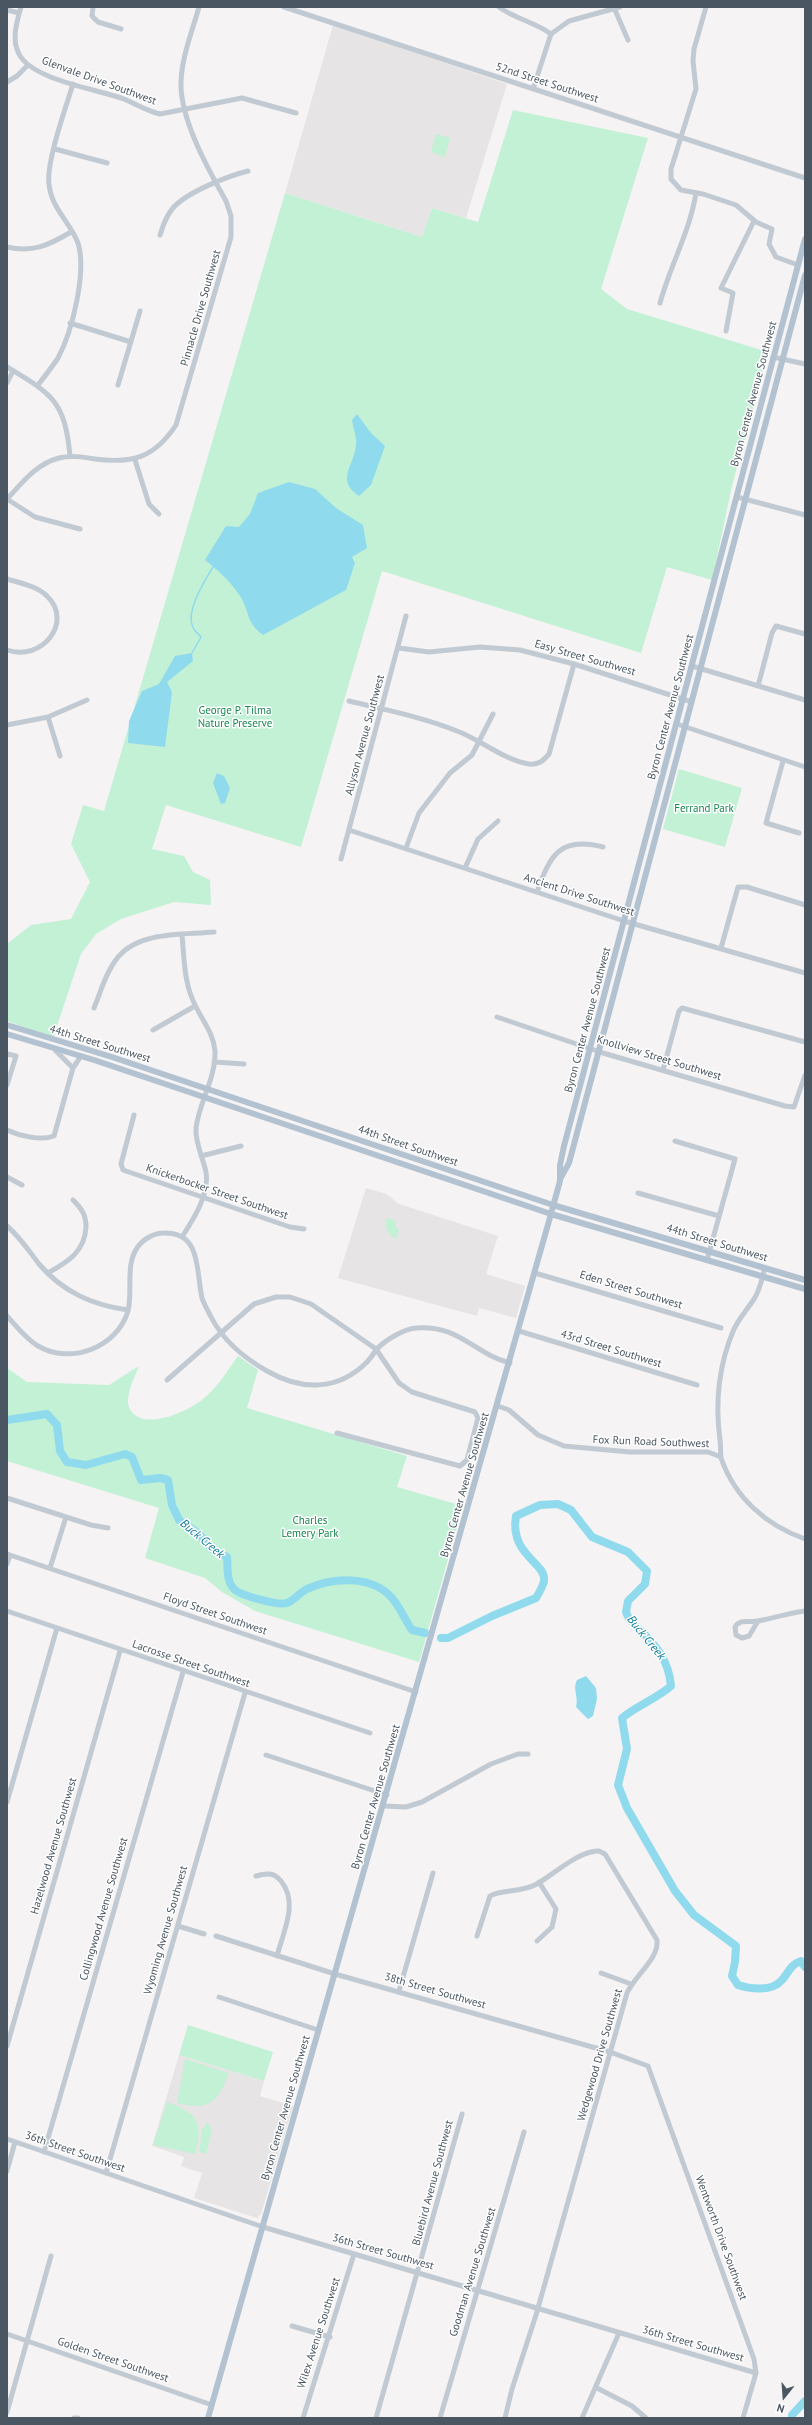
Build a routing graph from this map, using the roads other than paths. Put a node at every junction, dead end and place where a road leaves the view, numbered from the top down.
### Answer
1 (21, 7) edge
2 (93, 7) edge
3 (199, 7) edge
4 (284, 7) edge
5 (500, 7) edge
6 (706, 7) edge
7 (618, 8) edge
8 (7, 10) edge
9 (19, 13) junction
10 (121, 29) dead end
11 (551, 34) junction
12 (628, 40) dead end
13 (28, 65) junction
14 (7, 82) edge
15 (73, 84) junction
16 (533, 89) junction
17 (184, 110) junction
18 (296, 113) dead end
19 (681, 137) junction
20 (55, 149) junction
21 (107, 163) dead end
22 (248, 171) dead end
23 (805, 178) edge
24 (216, 183) junction
25 (696, 193) junction
26 (754, 221) junction
27 (71, 232) junction
28 (160, 235) dead end
29 (805, 239) edge
30 (7, 246) edge
31 (798, 265) junction
32 (805, 274) edge
33 (660, 303) dead end
34 (140, 311) dead end
35 (70, 323) junction
36 (726, 331) dead end
37 (131, 342) junction
38 (773, 358) junction
39 (782, 360) junction
40 (805, 364) edge
41 (7, 367) edge
42 (13, 371) junction
43 (7, 383) edge
44 (38, 385) junction
45 (118, 385) dead end
46 (70, 456) junction
47 (135, 460) junction
48 (737, 497) junction
49 (7, 499) edge
50 (745, 500) junction
51 (159, 514) dead end
52 (805, 515) edge
53 (80, 529) dead end
54 (7, 579) edge
55 (406, 616) dead end
56 (805, 634) edge
57 (398, 648) junction
58 (7, 650) edge
59 (574, 664) junction
60 (692, 666) junction
61 (701, 669) junction
62 (758, 686) junction
63 (684, 699) junction
64 (87, 700) dead end
65 (805, 700) edge
66 (349, 701) dead end
67 (692, 702) junction
68 (382, 709) junction
69 (493, 714) dead end
70 (48, 717) junction
71 (677, 724) junction
72 (7, 725) edge
73 (686, 726) junction
74 (480, 741) junction
75 (60, 756) dead end
76 (783, 761) junction
77 (805, 767) edge
78 (498, 821) dead end
79 (349, 830) junction
80 (799, 833) dead end
81 (603, 847) dead end
82 (406, 848) junction
83 (341, 859) dead end
84 (465, 868) junction
85 (537, 892) junction
86 (805, 905) edge
87 (624, 921) junction
88 (633, 923) junction
89 (214, 932) dead end
90 (182, 935) junction
91 (721, 948) junction
92 (805, 973) edge
93 (195, 1006) junction
94 (94, 1008) dead end
95 (498, 1017) dead end
96 (7, 1025) edge
97 (153, 1030) dead end
98 (7, 1034) edge
99 (805, 1042) edge
100 (591, 1048) junction
101 (55, 1050) junction
102 (599, 1051) junction
103 (7, 1054) edge
104 (80, 1056) junction
105 (214, 1062) junction
106 (244, 1064) dead end
107 (73, 1068) junction
108 (663, 1070) junction
109 (805, 1075) edge
110 (7, 1085) edge
111 (208, 1088) junction
112 (205, 1098) junction
113 (134, 1114) dead end
114 (317, 1126) junction
115 (7, 1130) edge
116 (303, 1130) junction
117 (675, 1141) dead end
118 (241, 1146) dead end
119 (201, 1156) junction
120 (7, 1177) edge
121 (560, 1181) junction
122 (22, 1185) dead end
123 (638, 1193) dead end
124 (202, 1198) junction
125 (73, 1200) dead end
126 (554, 1205) junction
127 (551, 1214) junction
128 (719, 1216) junction
129 (7, 1226) edge
130 (304, 1229) dead end
131 (182, 1237) junction
132 (709, 1251) junction
133 (707, 1260) junction
134 (765, 1268) junction
135 (535, 1272) junction
136 (48, 1273) junction
137 (762, 1277) junction
138 (805, 1280) edge
139 (805, 1289) edge
140 (128, 1310) junction
141 (7, 1316) edge
142 (721, 1328) dead end
143 (519, 1331) junction
144 (221, 1333) junction
145 (376, 1349) junction
146 (510, 1363) junction
147 (167, 1380) dead end
148 (697, 1385) dead end
149 (498, 1406) junction
150 (337, 1433) dead end
151 (721, 1457) junction
152 (7, 1498) edge
153 (66, 1517) junction
154 (108, 1528) dead end
155 (805, 1539) edge
156 (8, 1555) edge
157 (7, 1564) edge
158 (50, 1568) junction
159 (7, 1611) edge
160 (805, 1611) edge
161 (758, 1622) junction
162 (57, 1628) junction
163 (120, 1651) junction
164 (183, 1672) junction
165 (416, 1692) junction
166 (245, 1693) junction
167 (370, 1733) dead end
168 (528, 1754) dead end
169 (266, 1755) dead end
170 (387, 1795) junction
171 (7, 1802) edge
172 (384, 1806) junction
173 (433, 1873) dead end
174 (256, 1876) dead end
175 (539, 1882) junction
176 (178, 1926) junction
177 (204, 1934) dead end
178 (216, 1936) dead end
179 (477, 1936) dead end
180 (538, 1941) dead end
181 (277, 1956) junction
182 (601, 1973) dead end
183 (335, 1974) junction
184 (631, 1984) junction
185 (399, 1991) junction
186 (219, 1997) dead end
187 (318, 2030) junction
188 (7, 2046) edge
189 (610, 2052) junction
190 (648, 2066) joint
191 (462, 2114) dead end
192 (524, 2132) dead end
193 (7, 2140) edge
194 (15, 2142) junction
195 (44, 2152) junction
196 (7, 2171) edge
197 (106, 2173) junction
198 (263, 2227) junction
199 (354, 2254) junction
200 (51, 2256) dead end
201 (418, 2272) junction
202 (477, 2289) junction
203 (538, 2307) junction
204 (292, 2326) dead end
205 (619, 2333) junction
206 (7, 2334) edge
207 (330, 2337) junction
208 (27, 2341) junction
209 (756, 2373) junction
210 (597, 2388) junction
211 (212, 2405) junction
212 (7, 2412) edge
213 (74, 2418) edge
214 (78, 2418) edge
215 (208, 2418) edge
216 (304, 2418) edge
217 (376, 2418) edge
218 (440, 2418) edge
219 (505, 2418) edge
220 (582, 2418) edge
221 (646, 2418) edge
222 (743, 2418) edge

1 - 9 street, Glenvale Drive Southwest
2 - 10 street
3 - 17 street, Pinnacle Drive Southwest
4 - 16 street, 52nd Street Southwest
5 - 11 street
6 - 19 street
7 - 11 street
7 - 12 street
8 - 9 street
9 - 13 street, Glenvale Drive Southwest
11 - 16 street
13 - 14 street
13 - 15 street, Glenvale Drive Southwest
15 - 17 street, Glenvale Drive Southwest
15 - 20 street
16 - 19 street, 52nd Street Southwest
17 - 18 street, Glenvale Drive Southwest
17 - 24 street, Pinnacle Drive Southwest
19 - 23 street, 52nd Street Southwest
19 - 25 street
20 - 21 street
20 - 27 street
22 - 24 street
24 - 28 street
24 - 47 street, Pinnacle Drive Southwest
25 - 26 street
25 - 33 street
26 - 31 street
26 - 36 street
27 - 30 street
27 - 35 street
29 - 31 main road, Byron Center Avenue Southwest
31 - 38 main road, Byron Center Avenue Southwest
32 - 39 main road, Byron Center Avenue Southwest
34 - 37 street
35 - 37 street
35 - 44 street
37 - 45 street
38 - 39 street
38 - 48 main road, Byron Center Avenue Southwest
39 - 40 street
39 - 50 main road, Byron Center Avenue Southwest
41 - 42 street
42 - 43 street
42 - 44 street
44 - 46 street
46 - 47 street, Pinnacle Drive Southwest
46 - 49 street, Pinnacle Drive Southwest
47 - 51 street
48 - 50 street
48 - 60 main road, Byron Center Avenue Southwest
49 - 53 street
50 - 52 street
50 - 61 main road, Byron Center Avenue Southwest
54 - 58 street
55 - 57 street, Allyson Avenue Southwest
56 - 62 street
57 - 59 street, Easy Street Southwest
57 - 68 street, Allyson Avenue Southwest
59 - 63 street, Easy Street Southwest
59 - 74 street
60 - 61 street
60 - 63 main road, Byron Center Avenue Southwest
61 - 62 street
61 - 67 main road, Byron Center Avenue Southwest
62 - 65 street
63 - 67 street, Easy Street Southwest
63 - 71 main road, Byron Center Avenue Southwest
64 - 70 street
66 - 68 street
67 - 73 main road, Byron Center Avenue Southwest
68 - 74 street
68 - 79 street, Allyson Avenue Southwest
69 - 74 street
70 - 72 street
70 - 75 street
71 - 73 street
71 - 87 main road, Byron Center Avenue Southwest
73 - 76 street
73 - 88 main road, Byron Center Avenue Southwest
74 - 82 street
76 - 77 street
76 - 80 street
78 - 84 street
79 - 82 street, Ancient Drive Southwest
79 - 83 street, Allyson Avenue Southwest
81 - 85 street
82 - 84 street, Ancient Drive Southwest
84 - 85 street, Ancient Drive Southwest
85 - 87 street, Ancient Drive Southwest
86 - 91 street
87 - 88 street, Ancient Drive Southwest
87 - 100 main road, Byron Center Avenue Southwest
88 - 91 street, Ancient Drive Southwest
88 - 102 main road, Byron Center Avenue Southwest
89 - 90 street
90 - 93 street
90 - 94 street
91 - 92 street, Ancient Drive Southwest
93 - 97 street
93 - 105 street
95 - 100 street, Knollview Street Southwest
96 - 111 main road, 44th Street Southwest
98 - 101 main road, 44th Street Southwest
99 - 108 street
100 - 102 street, Knollview Street Southwest
100 - 121 main road, Byron Center Avenue Southwest
101 - 104 main road, 44th Street Southwest
101 - 107 street
102 - 108 street, Knollview Street Southwest
102 - 121 main road, Byron Center Avenue Southwest
103 - 110 street
104 - 107 street
104 - 112 main road, 44th Street Southwest
105 - 106 street
105 - 111 street
107 - 115 street
108 - 109 street, Knollview Street Southwest
111 - 112 street
111 - 114 main road, 44th Street Southwest
112 - 116 main road, 44th Street Southwest
112 - 119 street
113 - 124 street, Knickerbocker Street Southwest
114 - 116 main road
114 - 126 main road, 44th Street Southwest
116 - 127 main road, 44th Street Southwest
117 - 128 street
118 - 119 street
119 - 124 street
120 - 122 street
121 - 126 main road, Byron Center Avenue Southwest
123 - 128 street
124 - 130 street, Knickerbocker Street Southwest
124 - 131 street
125 - 136 street
126 - 127 main road, Byron Center Avenue Southwest
126 - 132 main road, 44th Street Southwest
127 - 133 main road, 44th Street Southwest
127 - 135 main road, Byron Center Avenue Southwest
128 - 132 street
129 - 136 street
131 - 140 street
131 - 144 street
132 - 133 street
132 - 134 main road, 44th Street Southwest
133 - 137 main road, 44th Street Southwest
134 - 137 street
134 - 138 main road, 44th Street Southwest
135 - 142 street, Eden Street Southwest
135 - 143 main road, Byron Center Avenue Southwest
136 - 140 street
137 - 139 main road, 44th Street Southwest
137 - 151 street
140 - 141 street
143 - 146 main road, Byron Center Avenue Southwest
143 - 148 street, 43rd Street Southwest
144 - 145 street
144 - 145 street
144 - 147 street
145 - 146 street
145 - 150 street
146 - 149 main road, Byron Center Avenue Southwest
149 - 151 street, Fox Run Road Southwest
149 - 165 main road, Byron Center Avenue Southwest
151 - 155 street
152 - 153 street
153 - 154 street
153 - 158 street
156 - 157 street
156 - 158 street, Floyd Street Southwest
158 - 165 street, Floyd Street Southwest
159 - 162 street, Lacrosse Street Southwest
160 - 161 street
161 - 161 street
162 - 163 street, Lacrosse Street Southwest
162 - 171 street
163 - 164 street, Lacrosse Street Southwest
163 - 188 street, Hazelwood Avenue Southwest
164 - 166 street, Lacrosse Street Southwest
164 - 195 street, Collingwood Avenue Southwest
165 - 170 main road, Byron Center Avenue Southwest
166 - 167 street, Lacrosse Street Southwest
166 - 176 street, Wyoming Avenue Southwest
168 - 172 street
169 - 170 street
170 - 172 main road, Byron Center Avenue Southwest
172 - 183 main road, Byron Center Avenue Southwest
173 - 185 street
174 - 181 street
175 - 179 street, Wedgewood Drive Southwest
175 - 180 street
175 - 184 street, Wedgewood Drive Southwest
176 - 177 street
176 - 197 street, Wyoming Avenue Southwest
178 - 181 street, 38th Street Southwest
181 - 183 street, 38th Street Southwest
182 - 184 street
183 - 185 street, 38th Street Southwest
183 - 187 main road, Byron Center Avenue Southwest
184 - 189 street, Wedgewood Drive Southwest
185 - 189 street, 38th Street Southwest
186 - 187 street
187 - 198 main road, Byron Center Avenue Southwest
189 - 190 street, 38th Street Southwest
189 - 203 street, Wedgewood Drive Southwest
190 - 209 street, Wentworth Drive Southwest
191 - 201 street, Bluebird Avenue Southwest
192 - 202 street, Goodman Avenue Southwest
193 - 194 street, 36th Street Southwest
194 - 195 street, 36th Street Southwest
194 - 196 street
195 - 197 street, 36th Street Southwest
197 - 198 street, 36th Street Southwest
198 - 199 street, 36th Street Southwest
198 - 211 main road, Byron Center Avenue Southwest
199 - 201 street, 36th Street Southwest
199 - 207 street, Wilex Avenue Southwest
200 - 208 street
201 - 202 street, 36th Street Southwest
201 - 217 street, Bluebird Avenue Southwest
202 - 203 street, 36th Street Southwest
202 - 218 street, Goodman Avenue Southwest
203 - 205 street, 36th Street Southwest
203 - 219 street, Wedgewood Drive Southwest
204 - 207 street
205 - 209 street, 36th Street Southwest
205 - 210 street
206 - 208 street, Golden Street Southwest
207 - 216 street, Wilex Avenue Southwest
208 - 211 street, Golden Street Southwest
208 - 212 street
209 - 222 street, Wentworth Drive Southwest
210 - 220 street
210 - 221 street
211 - 215 main road, Byron Center Avenue Southwest
213 - 214 street

